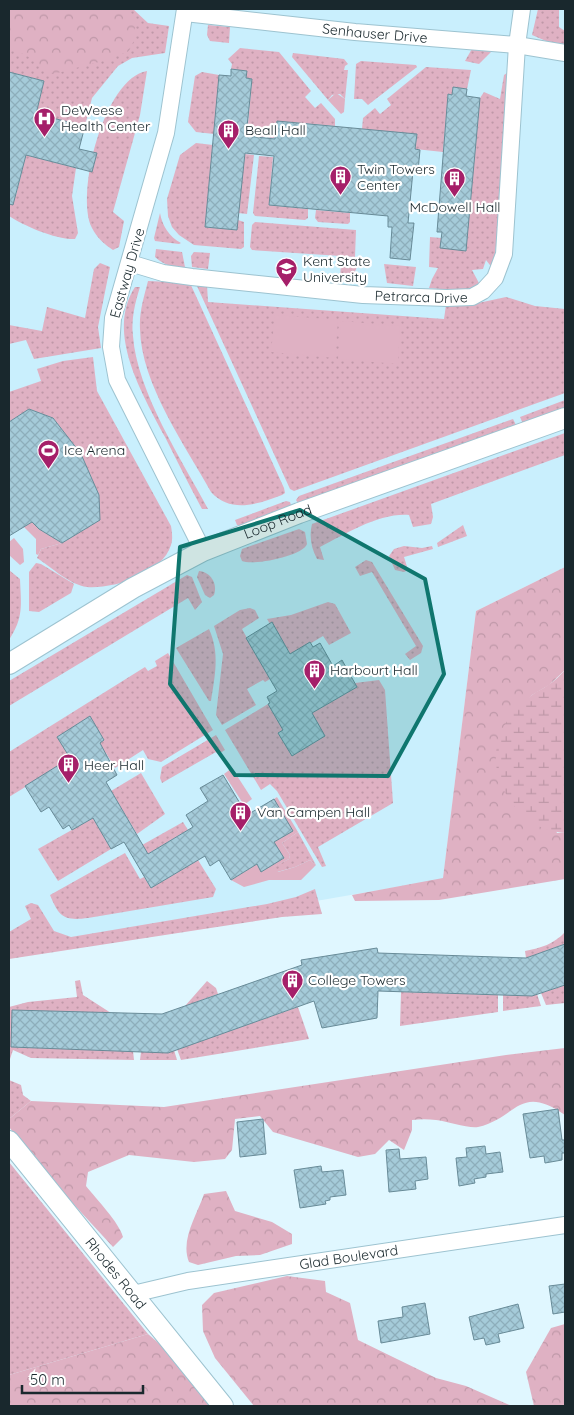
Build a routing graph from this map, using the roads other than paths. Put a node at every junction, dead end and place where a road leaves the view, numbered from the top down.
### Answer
1 (522, 9) edge
2 (185, 11) edge
3 (517, 45) junction
4 (565, 52) edge
5 (130, 263) junction
6 (565, 418) edge
7 (203, 551) junction
8 (9, 664) edge
9 (9, 1141) edge
10 (565, 1225) edge
11 (132, 1294) junction
12 (223, 1406) edge

1 - 3 street, Petrarca Drive
2 - 3 street, Senhauser Drive
2 - 5 street, Eastway Drive
3 - 4 street, Senhauser Drive
3 - 5 street, Petrarca Drive
5 - 7 street, Eastway Drive
6 - 7 street, Loop Road
7 - 8 street, Loop Road
9 - 11 street, Rhodes Road
10 - 11 street, Glad Boulevard
11 - 12 street, Rhodes Road

